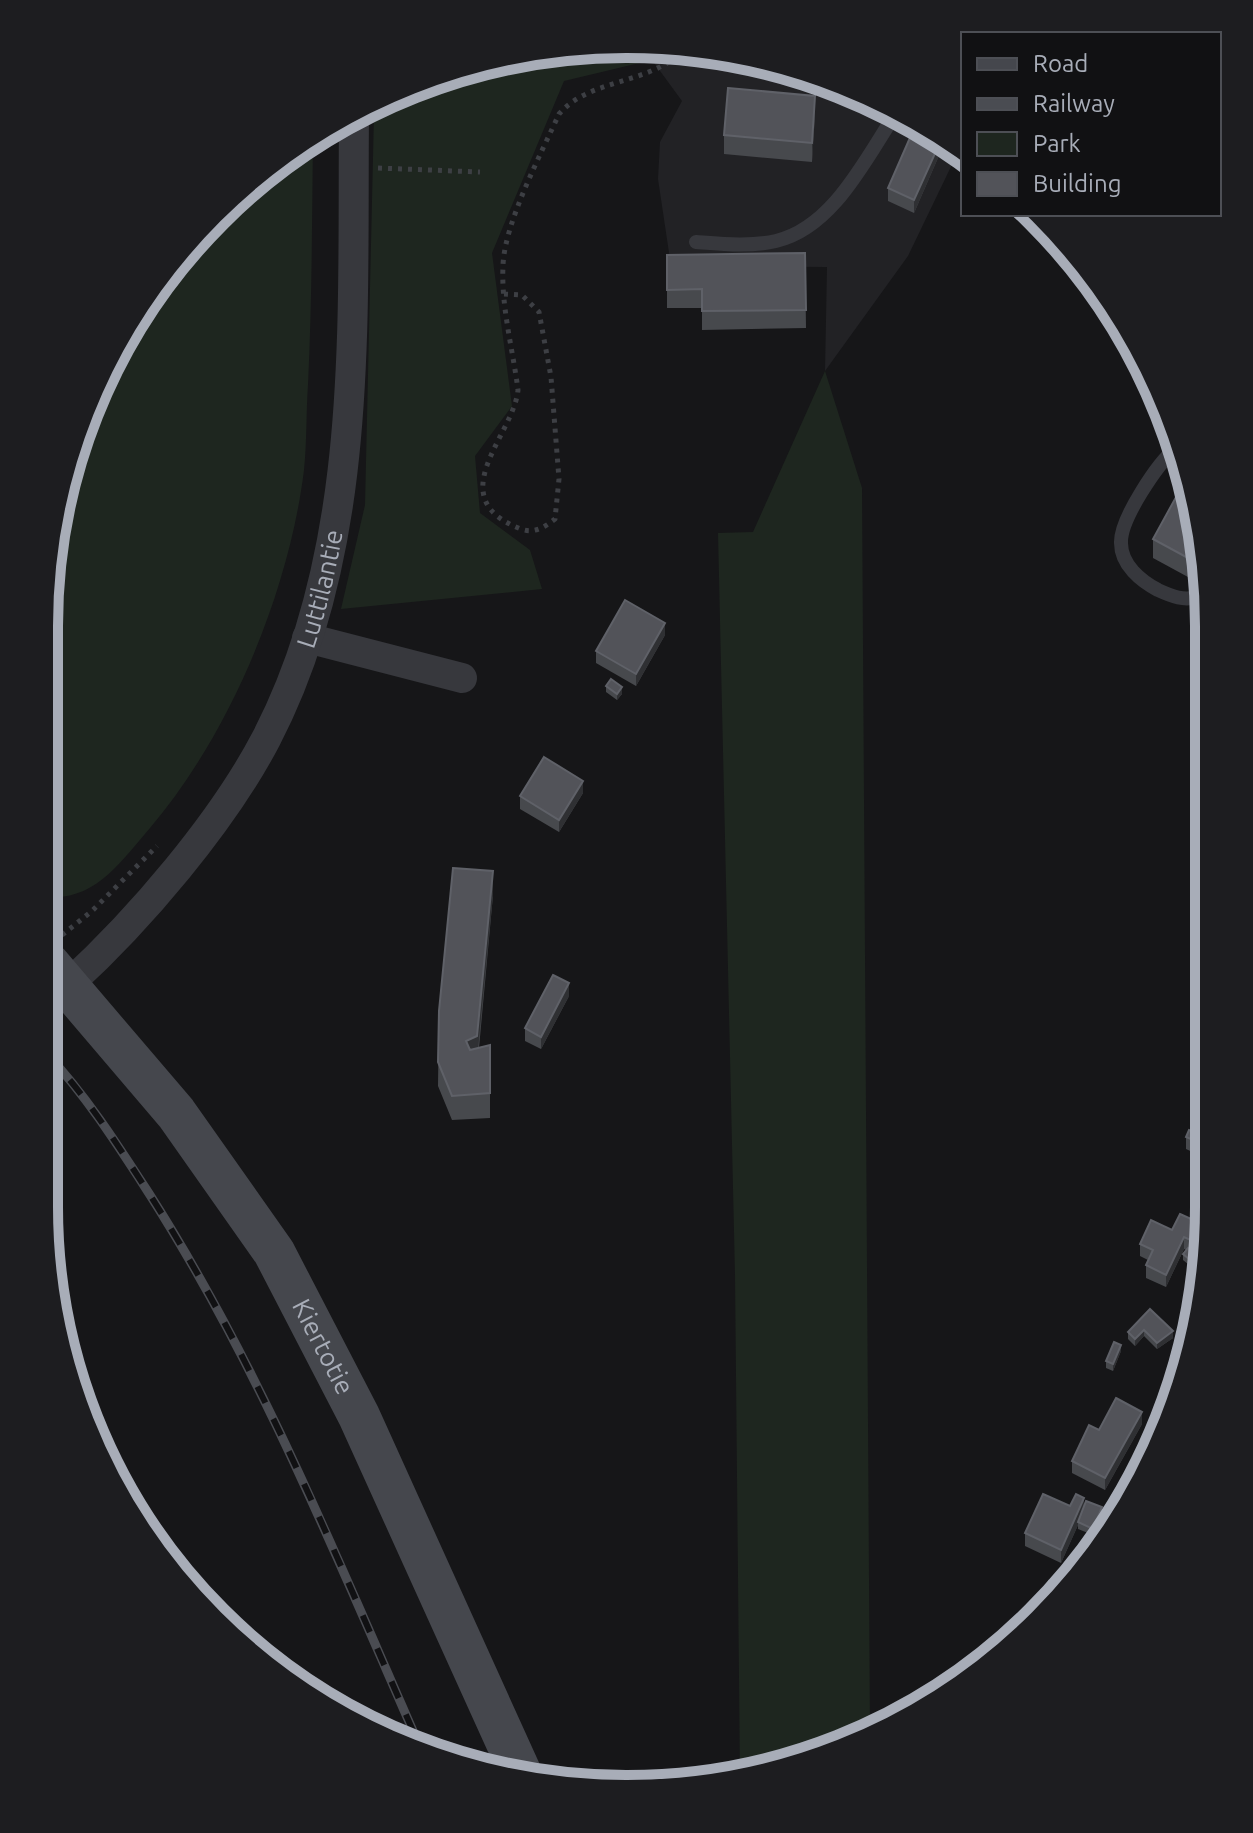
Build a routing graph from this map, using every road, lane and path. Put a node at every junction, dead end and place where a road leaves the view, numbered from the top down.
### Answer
1 (672, 60) edge
2 (889, 123) edge
3 (354, 128) edge
4 (353, 167) junction
5 (480, 172) dead end
6 (696, 242) dead end
7 (504, 294) junction
8 (1168, 454) edge
9 (1194, 598) edge
10 (307, 638) junction
11 (462, 678) dead end
12 (163, 840) dead end
13 (58, 962) edge
14 (517, 1764) edge

1 - 7 path
2 - 6 lane
3 - 4 street, Luttilantie
4 - 5 path
4 - 10 street, Luttilantie
7 - 7 path
8 - 9 lane
10 - 11 street
10 - 13 street, Luttilantie
12 - 13 path
13 - 14 street, Kiertotie

